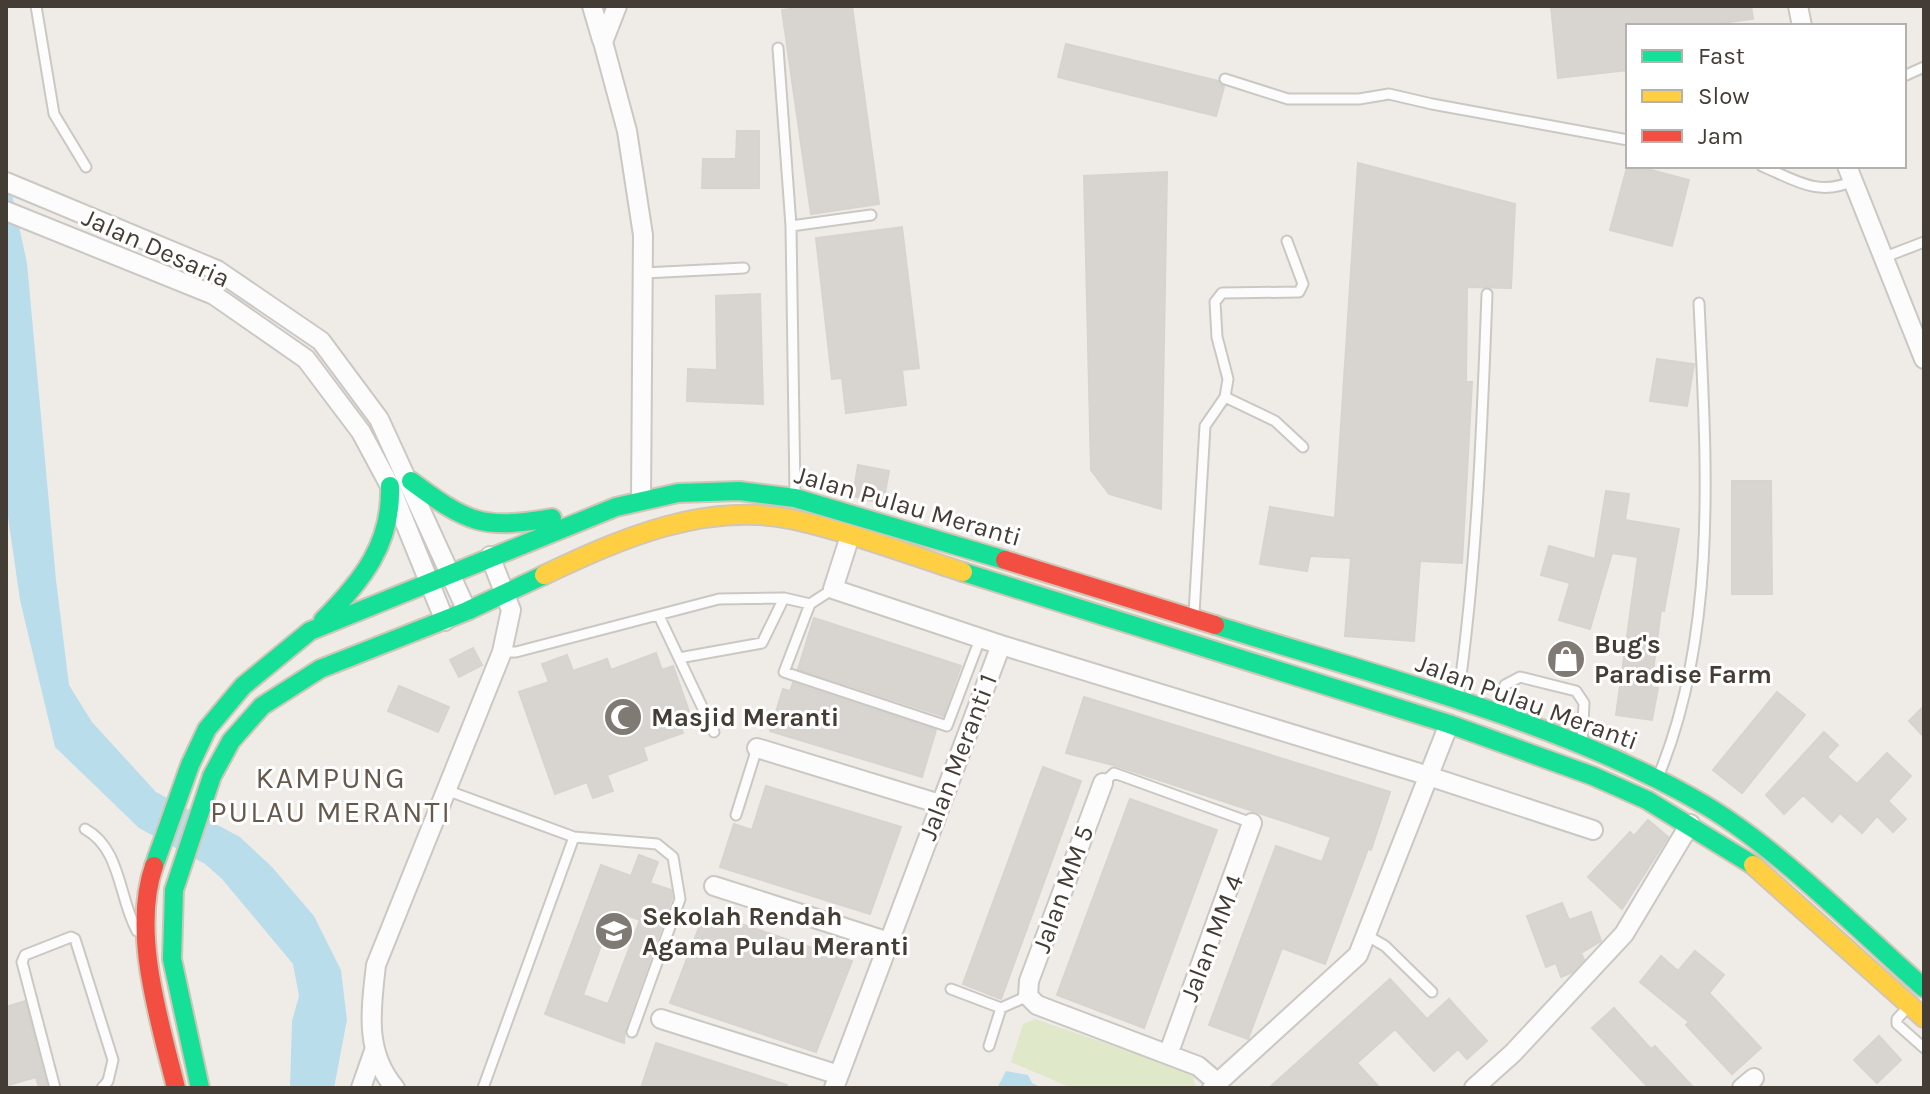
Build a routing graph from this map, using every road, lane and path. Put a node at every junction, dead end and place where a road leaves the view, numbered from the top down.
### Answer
1 (36, 6) edge
2 (592, 6) edge
3 (617, 6) edge
4 (603, 42) junction
5 (778, 48) dead end
6 (1225, 79) dead end
7 (1626, 140) edge
8 (86, 167) dead end
9 (1767, 168) edge
10 (1850, 174) edge
11 (6, 182) edge
12 (6, 211) edge
13 (871, 215) dead end
14 (791, 226) junction
15 (1287, 241) dead end
16 (1924, 242) edge
17 (1885, 257) junction
18 (744, 268) dead end
19 (644, 273) junction
20 (1487, 294) dead end
21 (1699, 303) dead end
22 (1924, 359) edge
23 (1225, 397) junction
24 (1303, 447) dead end
25 (411, 481) junction
26 (390, 486) junction
27 (795, 498) junction
28 (641, 500) junction
29 (616, 507) junction
30 (850, 536) junction
31 (490, 556) junction
32 (452, 573) junction
33 (430, 582) junction
34 (833, 589) junction
35 (507, 594) junction
36 (784, 598) junction
37 (810, 604) junction
38 (467, 611) junction
39 (659, 616) junction
40 (1194, 618) junction
41 (445, 621) junction
42 (310, 631) junction
43 (980, 639) junction
44 (1001, 645) junction
45 (502, 652) junction
46 (679, 658) junction
47 (1457, 702) junction
48 (1495, 715) junction
49 (1449, 724) junction
50 (714, 732) dead end
51 (1581, 745) junction
52 (757, 748) joint
53 (1427, 775) junction
54 (1657, 780) junction
55 (1103, 783) joint
56 (446, 790) junction
57 (940, 804) junction
58 (736, 815) dead end
59 (1252, 823) joint
60 (1690, 824) junction
61 (85, 829) dead end
62 (1593, 830) dead end
63 (574, 837) junction
64 (714, 886) dead end
65 (1366, 935) junction
66 (889, 942) junction
67 (146, 943) junction
68 (1924, 988) edge
69 (951, 989) dead end
70 (1432, 992) dead end
71 (1028, 996) junction
72 (1001, 1008) junction
73 (1917, 1011) edge
74 (661, 1019) dead end
75 (632, 1032) dead end
76 (989, 1046) dead end
77 (1924, 1048) edge
78 (374, 1051) junction
79 (1169, 1052) junction
80 (171, 1064) junction
81 (837, 1081) edge
82 (1215, 1086) edge
83 (55, 1088) edge
84 (102, 1088) edge
85 (169, 1088) edge
86 (176, 1088) edge
87 (200, 1088) edge
88 (361, 1088) edge
89 (395, 1088) edge
90 (483, 1088) edge
91 (1474, 1088) edge

1 - 8 lane
2 - 4 street
3 - 4 street
4 - 19 street
5 - 14 lane
6 - 7 lane
9 - 10 lane
10 - 17 street
11 - 25 street, Jalan Desaria
12 - 26 street, Jalan Desaria
13 - 14 lane
14 - 27 lane
15 - 23 lane
16 - 17 lane
17 - 22 street
18 - 19 lane
19 - 28 street
20 - 47 lane
21 - 54 lane
23 - 24 lane
23 - 40 lane
25 - 29 main road
25 - 32 street, Jalan Desaria
26 - 33 street, Jalan Desaria
26 - 42 main road
27 - 28 main road, Jalan Pulau Meranti
27 - 40 main road, Jalan Pulau Meranti
28 - 29 main road, Jalan Pulau Meranti
29 - 31 main road, Jalan Pulau Meranti
30 - 34 street
30 - 35 main road, Jalan Pulau Meranti
30 - 49 main road, Jalan Pulau Meranti
31 - 32 main road, Jalan Pulau Meranti
31 - 35 street
32 - 33 main road, Jalan Pulau Meranti
32 - 38 street, Jalan Desaria
33 - 41 street, Jalan Desaria
33 - 42 main road, Jalan Pulau Meranti
34 - 37 lane
34 - 43 street, Jalan Meranti 1
35 - 38 main road, Jalan Pulau Meranti
35 - 45 street
36 - 37 lane
36 - 39 lane
36 - 46 lane
37 - 43 lane
38 - 41 main road, Jalan Pulau Meranti
39 - 45 lane
39 - 46 lane
40 - 47 main road, Jalan Pulau Meranti
41 - 87 main road, Jalan Pulau Meranti
42 - 67 main road, Jalan Pulau Meranti
43 - 44 street, Jalan Meranti 1
44 - 53 street
44 - 57 street, Jalan Meranti 1
45 - 56 street
46 - 50 lane
47 - 48 main road, Jalan Pulau Meranti
48 - 51 main road, Jalan Pulau Meranti
48 - 51 lane
49 - 53 street
49 - 60 main road, Jalan Pulau Meranti
51 - 54 main road, Jalan Pulau Meranti
52 - 57 street
52 - 58 lane
53 - 62 street
53 - 65 street
54 - 68 main road, Jalan Pulau Meranti
55 - 59 lane
55 - 71 street, Jalan MM 5
56 - 63 lane
56 - 78 street
57 - 66 street, Jalan Meranti 1
59 - 79 street, Jalan MM 4
60 - 73 main road, Jalan Pulau Meranti
60 - 91 street
61 - 67 lane
63 - 75 lane
63 - 90 lane
64 - 66 street
65 - 70 lane
65 - 82 street
66 - 81 street, Jalan Meranti 1
67 - 80 main road, Jalan Pulau Meranti
69 - 72 lane
71 - 72 lane
71 - 79 street
72 - 76 lane
73 - 77 lane
74 - 81 street
78 - 88 street
78 - 89 street
79 - 82 street
80 - 85 street
80 - 86 main road, Jalan Pulau Meranti
83 - 84 lane

